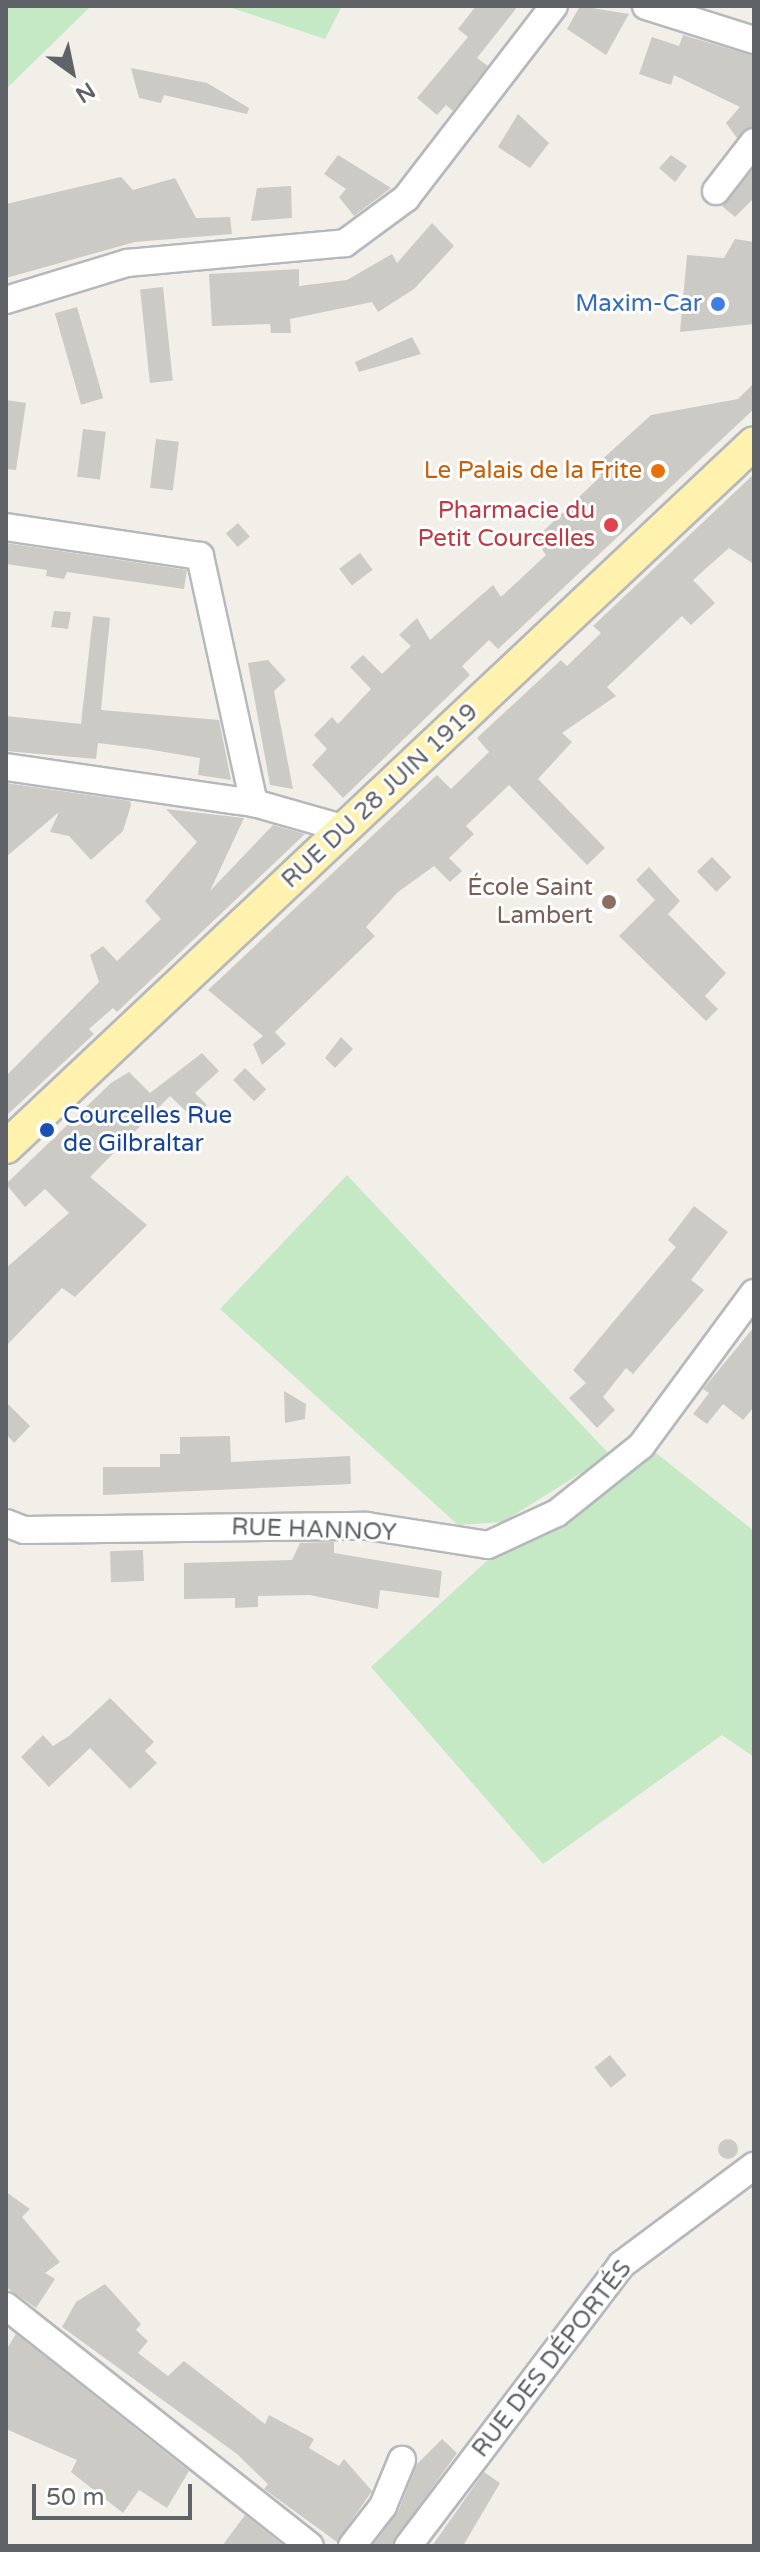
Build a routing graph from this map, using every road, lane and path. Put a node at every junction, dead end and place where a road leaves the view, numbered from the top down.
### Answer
1 (554, 6) edge
2 (646, 6) edge
3 (754, 40) edge
4 (754, 142) edge
5 (716, 191) dead end
6 (6, 300) edge
7 (754, 443) edge
8 (6, 527) edge
9 (6, 767) edge
10 (254, 803) junction
11 (345, 829) junction
12 (6, 1147) edge
13 (754, 1293) edge
14 (6, 1523) edge
15 (754, 2166) edge
16 (6, 2306) edge
17 (402, 2460) dead end
18 (310, 2546) edge
19 (352, 2546) edge
20 (408, 2546) edge

1 - 6 street
2 - 3 street
4 - 5 street
7 - 11 main road, RUE DU 28 JUIN 1919
8 - 10 street
9 - 10 street
10 - 11 street
11 - 12 main road, RUE DU 28 JUIN 1919
13 - 14 street, RUE HANNOY
15 - 20 street, RUE DES DÉPORTÉS
16 - 18 street
17 - 19 street

